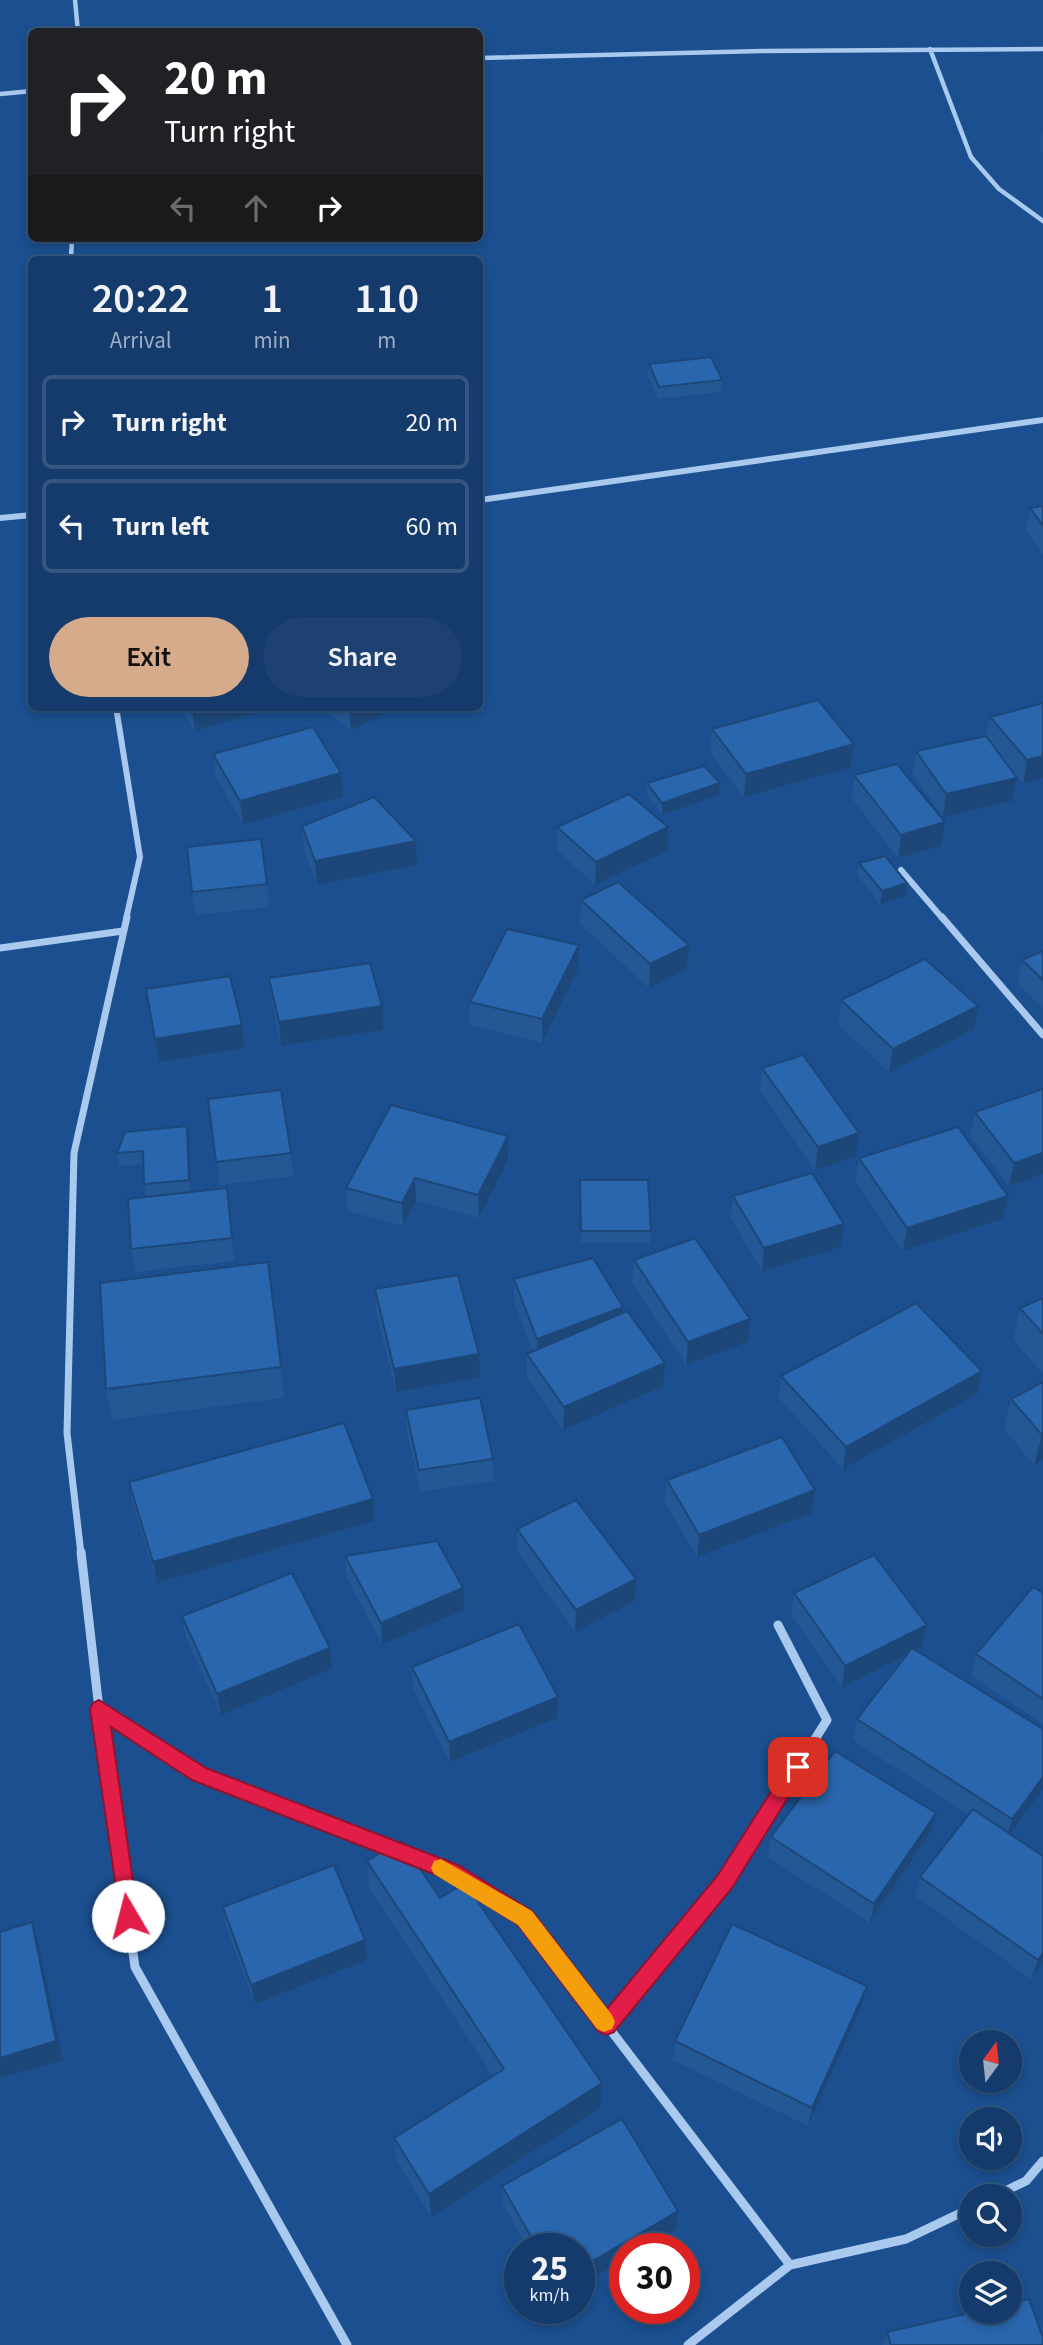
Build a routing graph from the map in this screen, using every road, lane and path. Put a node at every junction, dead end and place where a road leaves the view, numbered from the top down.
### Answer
1 (75, 0) edge
2 (78, 28) edge
3 (1043, 49) edge
4 (930, 50) junction
5 (483, 58) edge
6 (28, 91) edge
7 (0, 94) edge
8 (1043, 221) edge
9 (1043, 420) edge
10 (483, 500) edge
11 (28, 515) edge
12 (0, 518) edge
13 (117, 711) edge
14 (901, 870) dead end
15 (122, 931) junction
16 (0, 948) edge
17 (1043, 1035) edge
18 (778, 1625) dead end
19 (99, 1709) junction
20 (607, 2025) junction
21 (1043, 2161) edge
22 (1020, 2184) edge
23 (959, 2214) edge
24 (790, 2265) junction
25 (346, 2345) edge
26 (688, 2345) edge

1 - 2 street
3 - 4 street
4 - 5 street
4 - 8 street
6 - 7 street
9 - 10 street
11 - 12 street
13 - 15 street
14 - 17 street
15 - 16 street
15 - 19 street
18 - 20 street
19 - 20 street
19 - 25 street
20 - 24 street
21 - 22 street
23 - 24 street
24 - 26 street

